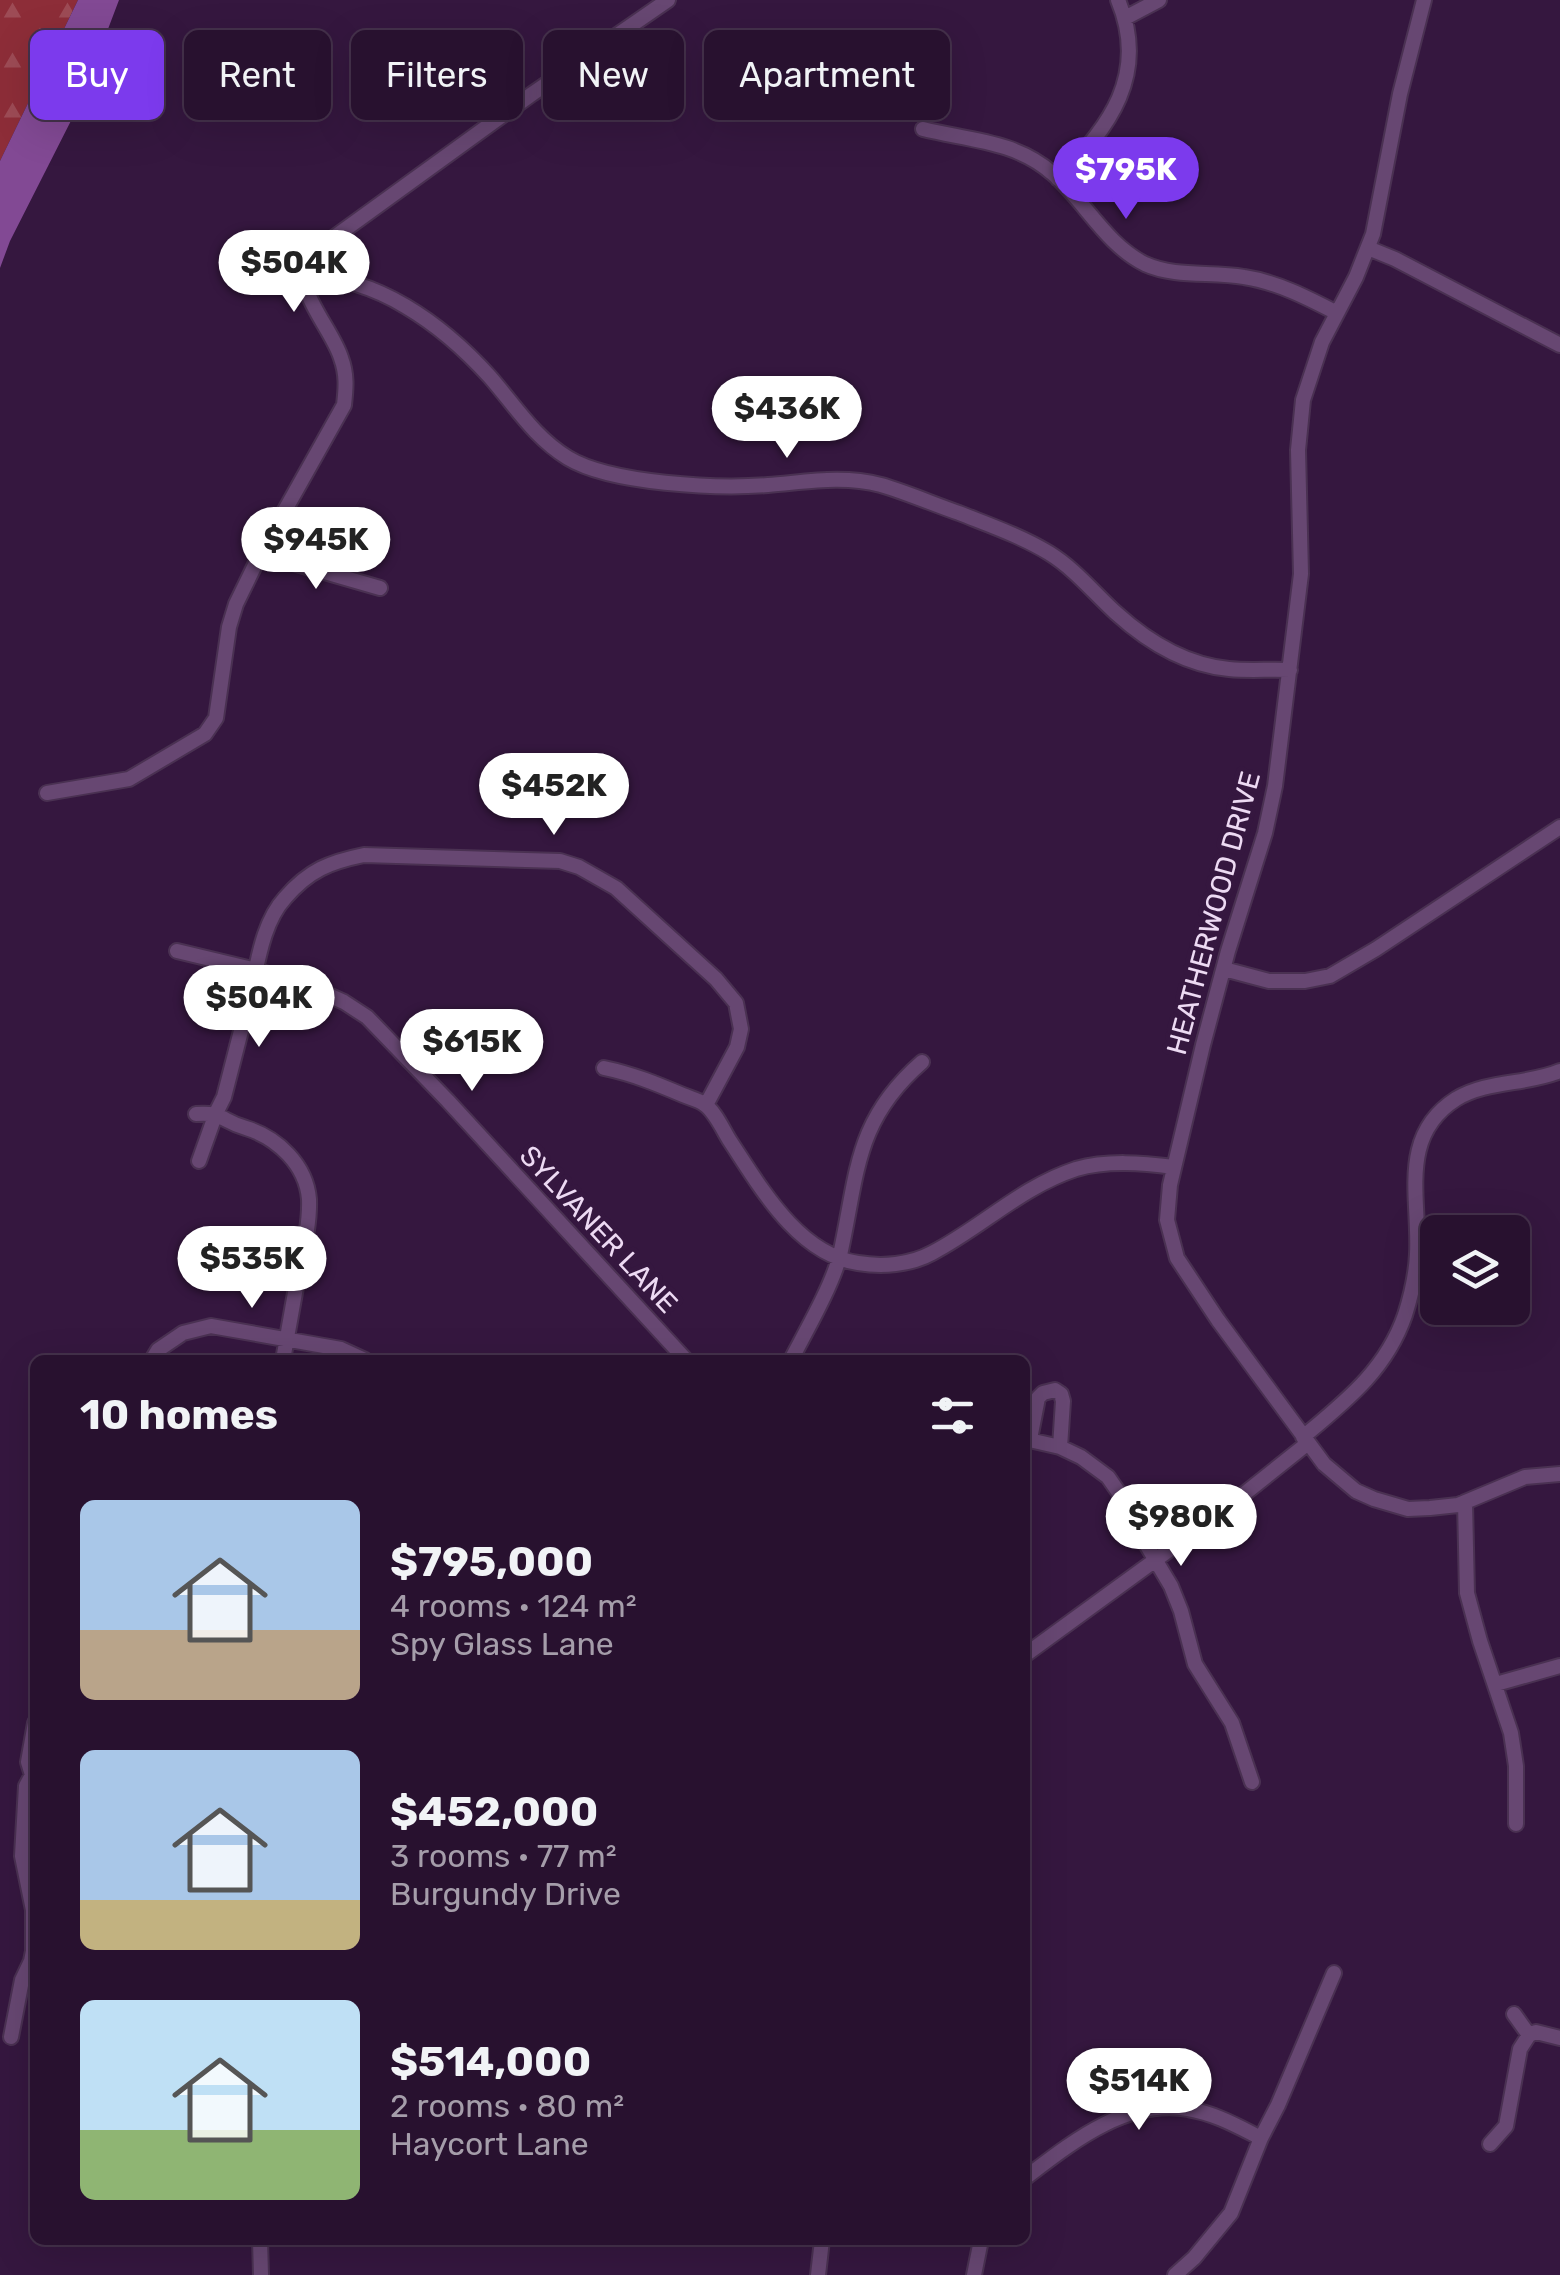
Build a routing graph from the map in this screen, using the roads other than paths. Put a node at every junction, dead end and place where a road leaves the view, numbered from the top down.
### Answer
1 (668, 0) edge
2 (1118, 0) edge
3 (1159, 0) edge
4 (1424, 0) edge
5 (1125, 18) junction
6 (923, 129) dead end
7 (1058, 179) junction
8 (1368, 248) junction
9 (302, 277) junction
10 (1337, 313) junction
11 (1560, 345) edge
12 (270, 551) junction
13 (380, 588) dead end
14 (1290, 670) junction
15 (47, 793) dead end
16 (1560, 827) edge
17 (178, 951) dead end
18 (1224, 969) junction
19 (256, 970) junction
20 (922, 1062) dead end
21 (604, 1068) dead end
22 (1560, 1072) edge
23 (706, 1105) junction
24 (216, 1112) junction
25 (196, 1114) dead end
26 (200, 1161) dead end
27 (1174, 1167) junction
28 (839, 1259) junction
29 (287, 1339) junction
30 (155, 1355) edge
31 (284, 1355) edge
32 (354, 1355) edge
33 (681, 1355) edge
34 (794, 1355) edge
35 (1030, 1428) edge
36 (1030, 1440) edge
37 (1306, 1440) junction
38 (1060, 1447) junction
39 (1560, 1474) edge
40 (1465, 1502) junction
41 (1156, 1560) junction
42 (1030, 1651) edge
43 (1560, 1666) edge
44 (1496, 1684) junction
45 (30, 1780) edge
46 (1252, 1782) dead end
47 (1516, 1824) dead end
48 (30, 1895) edge
49 (30, 1963) edge
50 (1334, 1973) dead end
51 (1514, 2014) dead end
52 (1529, 2035) junction
53 (11, 2037) dead end
54 (1560, 2038) edge
55 (1261, 2138) junction
56 (1490, 2144) dead end
57 (1030, 2175) edge
58 (260, 2245) edge
59 (821, 2245) edge
60 (979, 2245) edge
61 (261, 2275) edge
62 (818, 2275) edge
63 (974, 2275) edge
64 (1175, 2275) edge

1 - 9 street
2 - 5 street
3 - 5 street
4 - 8 street, HEATHERWOOD DRIVE
5 - 7 street
6 - 7 street
7 - 10 street
8 - 10 street, HEATHERWOOD DRIVE
8 - 11 street
9 - 12 street
9 - 14 street
10 - 14 street, HEATHERWOOD DRIVE
12 - 13 street
12 - 15 street
14 - 18 street, HEATHERWOOD DRIVE
16 - 18 street
17 - 19 street, SYLVANER LANE
18 - 27 street, HEATHERWOOD DRIVE
19 - 23 street
19 - 24 street
19 - 33 street, SYLVANER LANE
20 - 28 street
21 - 23 street
22 - 37 street
23 - 28 street
24 - 25 street
24 - 26 street
24 - 29 street
27 - 28 street
27 - 37 street, HEATHERWOOD DRIVE
28 - 34 street
29 - 30 street
29 - 31 street
29 - 32 street
35 - 38 street
36 - 38 street
37 - 40 street, HEATHERWOOD DRIVE
37 - 41 street
38 - 41 street
39 - 40 street, HEATHERWOOD DRIVE
40 - 44 street
41 - 42 street
41 - 46 street
43 - 44 street
44 - 47 street
45 - 48 street
49 - 53 street
50 - 55 street
51 - 52 street
52 - 54 street
52 - 56 street
55 - 57 street
55 - 64 street
58 - 61 street
59 - 62 street
60 - 63 street

